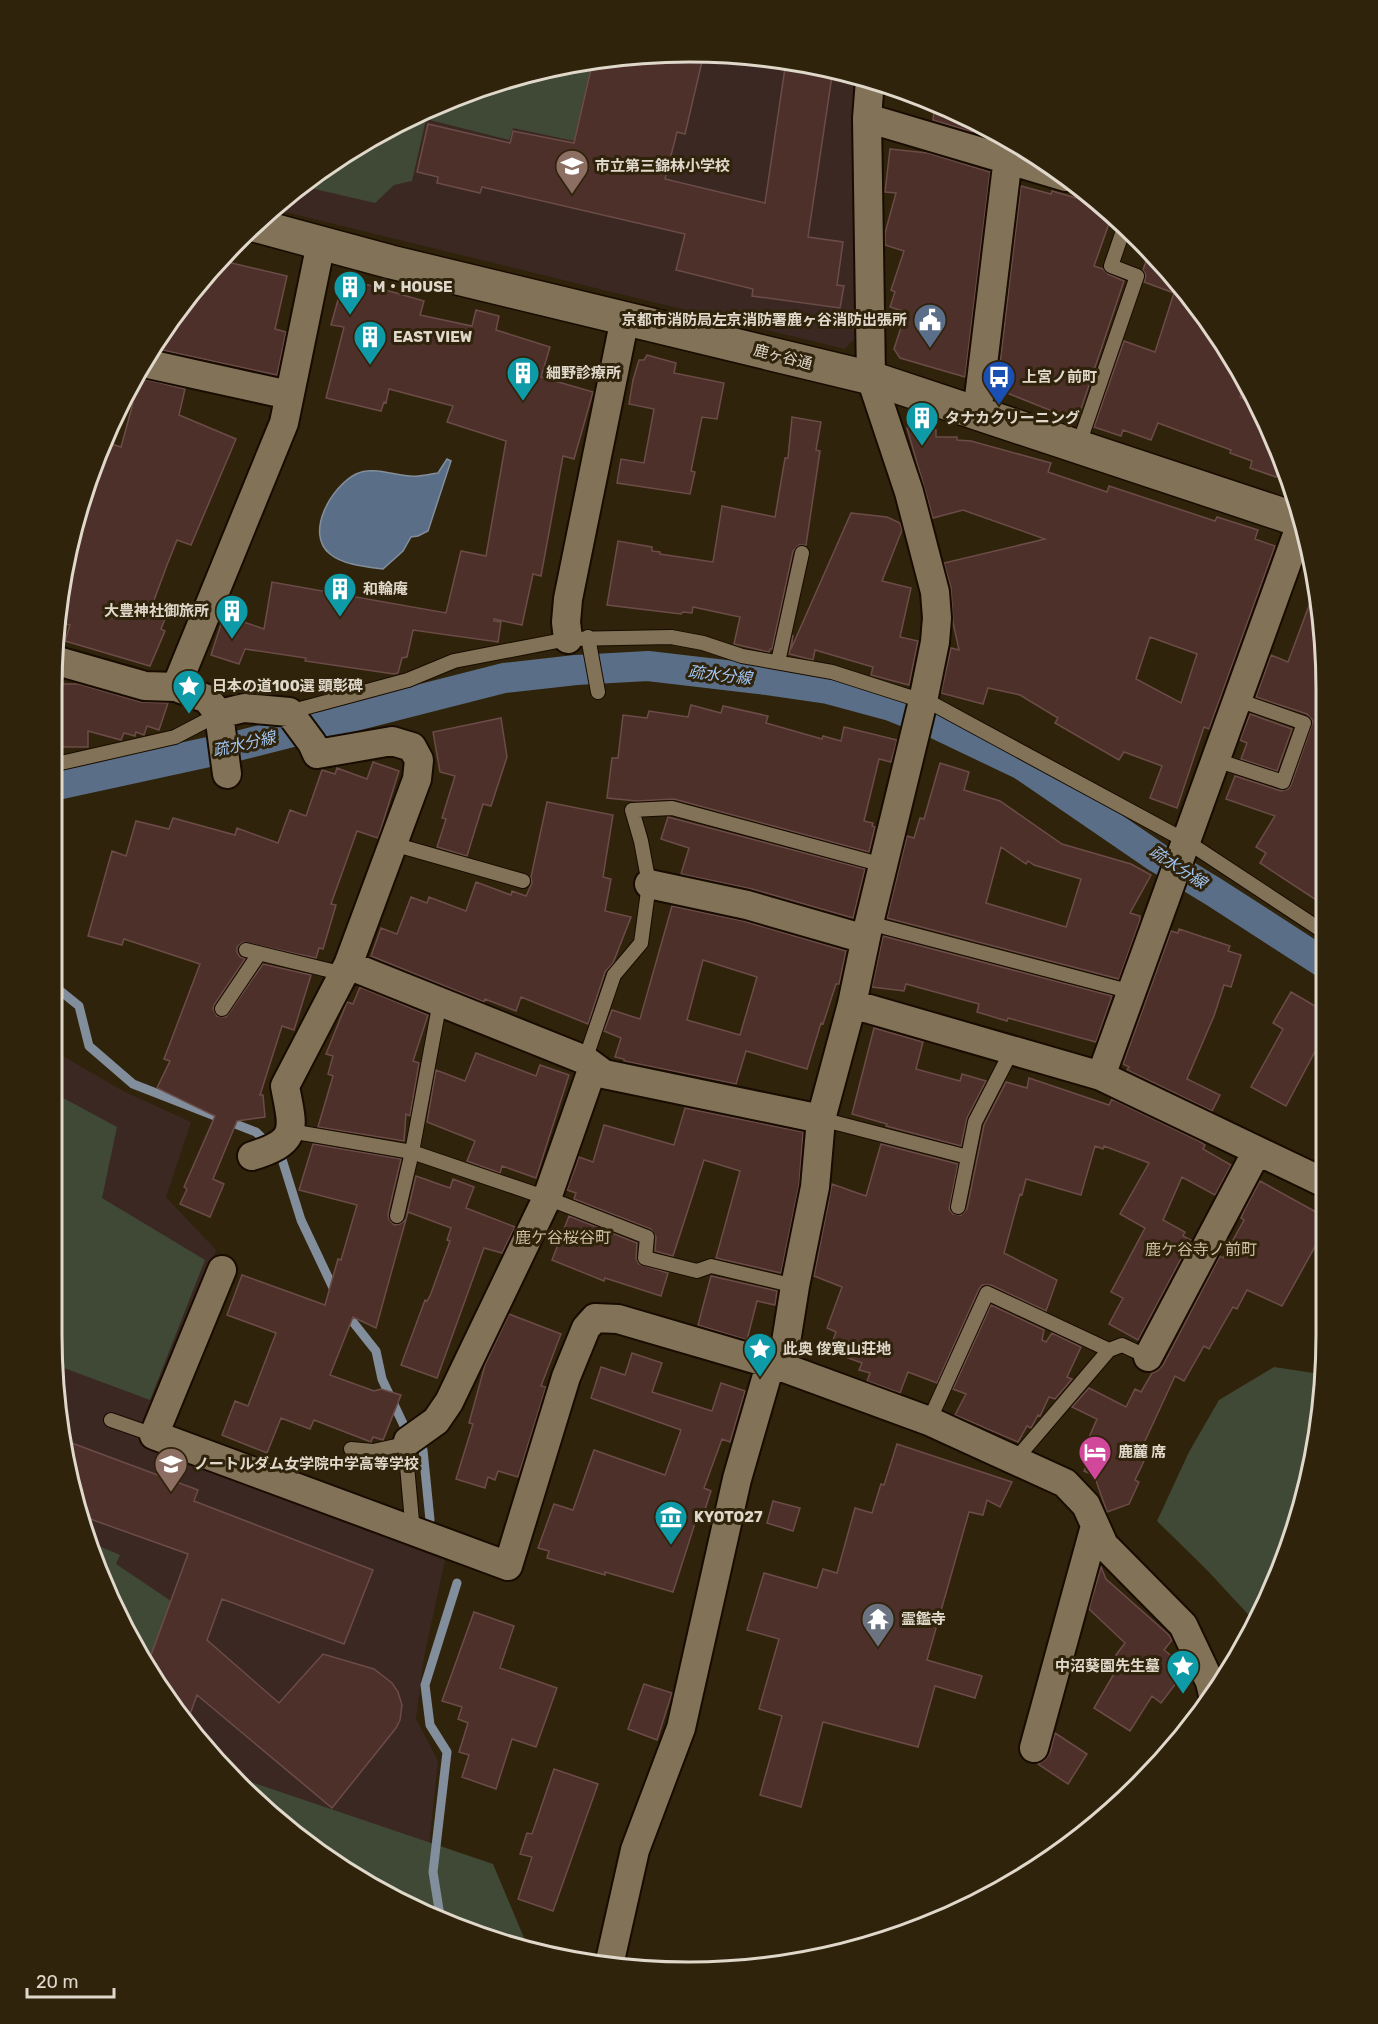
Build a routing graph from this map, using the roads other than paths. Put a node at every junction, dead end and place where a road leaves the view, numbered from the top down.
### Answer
1 (869, 88) edge
2 (867, 118) junction
3 (1007, 149) edge
4 (1009, 149) edge
5 (264, 228) edge
6 (1122, 235) edge
7 (321, 243) junction
8 (625, 318) junction
9 (152, 365) edge
10 (871, 378) junction
11 (290, 395) junction
12 (977, 414) junction
13 (1078, 447) junction
14 (1292, 518) edge
15 (1297, 535) edge
16 (802, 553) dead end
17 (578, 638) junction
18 (63, 662) edge
19 (778, 662) junction
20 (176, 687) junction
21 (598, 692) dead end
22 (1238, 700) junction
23 (921, 713) junction
24 (219, 714) junction
25 (299, 725) junction
26 (225, 759) dead end
27 (1216, 760) junction
28 (62, 763) edge
29 (393, 844) junction
30 (1180, 859) junction
31 (883, 866) junction
32 (523, 881) dead end
33 (649, 884) junction
34 (1316, 928) edge
35 (867, 931) junction
36 (346, 969) junction
37 (1132, 992) junction
38 (440, 1001) junction
39 (852, 1004) junction
40 (222, 1009) dead end
41 (1011, 1052) junction
42 (589, 1064) junction
43 (1101, 1076) junction
44 (821, 1119) junction
45 (272, 1146) joint
46 (1257, 1151) junction
47 (412, 1152) junction
48 (968, 1157) junction
49 (1316, 1179) edge
50 (547, 1198) junction
51 (958, 1207) dead end
52 (397, 1216) dead end
53 (222, 1270) dead end
54 (795, 1286) junction
55 (1109, 1350) junction
56 (1148, 1357) joint
57 (776, 1366) junction
58 (111, 1420) dead end
59 (928, 1421) junction
60 (154, 1436) junction
61 (410, 1439) junction
62 (351, 1449) dead end
63 (1016, 1459) junction
64 (1095, 1526) junction
65 (413, 1532) junction
66 (1210, 1685) edge
67 (1034, 1748) dead end
68 (611, 1957) edge

1 - 2 street
2 - 3 street
2 - 10 street
4 - 12 street
5 - 7 street, 鹿ヶ谷通
6 - 13 lane
7 - 8 street, 鹿ヶ谷通
7 - 11 street
8 - 10 street, 鹿ヶ谷通
8 - 17 street
9 - 11 street
10 - 12 street, 鹿ヶ谷通
10 - 23 street
11 - 20 street
12 - 13 street, 鹿ヶ谷通
13 - 14 street, 鹿ヶ谷通
15 - 22 street
16 - 19 lane
17 - 19 lane
17 - 21 lane
17 - 25 lane
18 - 20 street
19 - 23 lane
20 - 24 street
22 - 27 street
22 - 27 lane
23 - 30 lane
23 - 31 street
24 - 25 street
24 - 26 street
24 - 28 lane
25 - 29 street
27 - 30 street
29 - 32 lane
29 - 36 street
30 - 34 lane
30 - 37 street
31 - 33 lane
31 - 35 street
33 - 35 street
33 - 42 lane
35 - 37 lane
35 - 39 street
36 - 38 street
36 - 40 lane
36 - 45 street
37 - 43 street
38 - 42 street
38 - 47 lane
39 - 41 street
39 - 44 street
41 - 43 street
41 - 48 lane
42 - 44 street
42 - 50 street
43 - 46 street
44 - 48 lane
44 - 54 street
45 - 47 lane
46 - 49 street
46 - 56 street
47 - 50 lane
47 - 52 lane
48 - 51 lane
50 - 54 lane
50 - 61 street
53 - 60 street
54 - 57 street
55 - 56 lane
55 - 59 lane
55 - 63 lane
57 - 59 street
57 - 65 street
57 - 68 street
58 - 60 lane
59 - 63 street
60 - 65 street
61 - 62 lane
61 - 65 lane
63 - 64 street
64 - 66 street
64 - 67 street

